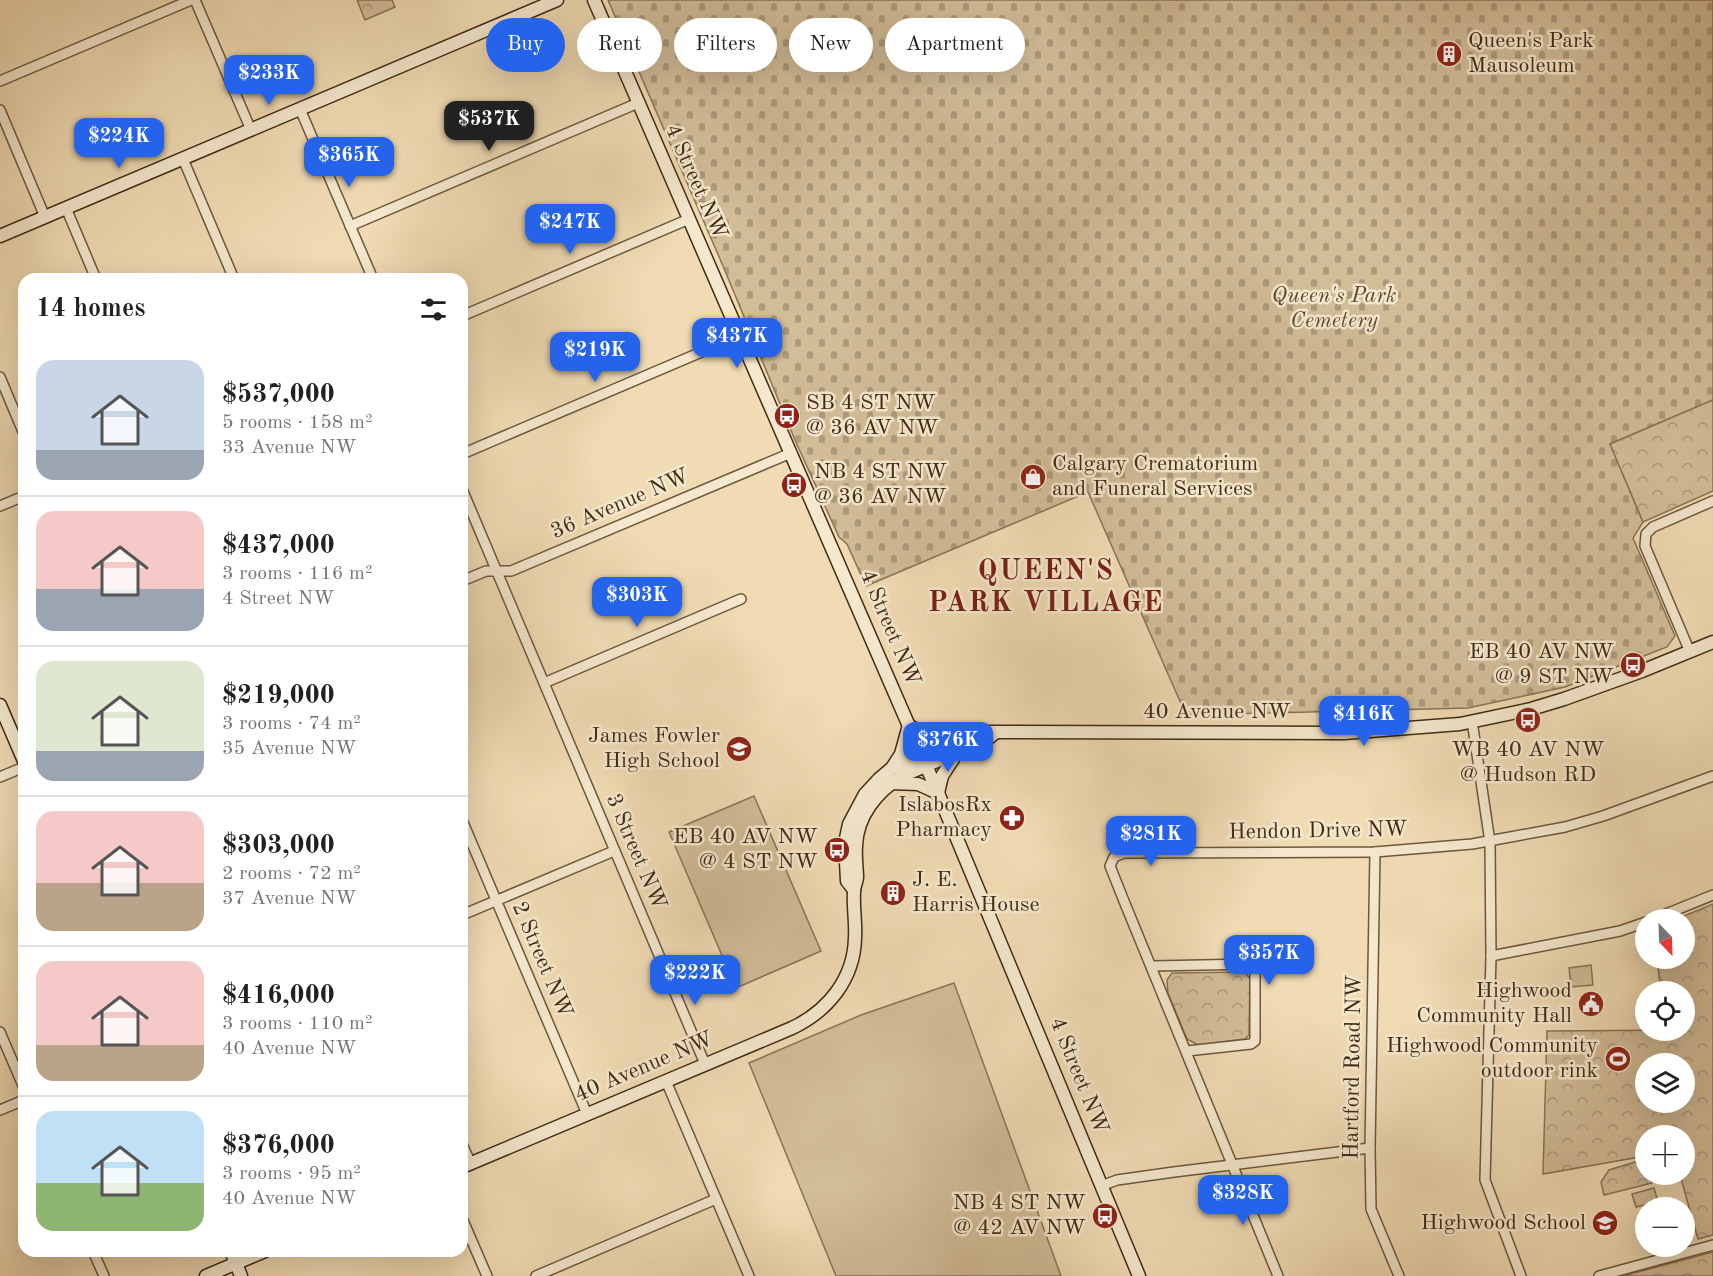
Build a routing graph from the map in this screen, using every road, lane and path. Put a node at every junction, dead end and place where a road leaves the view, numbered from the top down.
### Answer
1 (193, 0) edge
2 (557, 0) edge
3 (594, 0) edge
4 (0, 81) edge
5 (638, 103) junction
6 (300, 109) junction
7 (0, 110) edge
8 (251, 130) junction
9 (183, 159) junction
10 (66, 208) junction
11 (45, 217) junction
12 (689, 219) junction
13 (350, 226) junction
14 (0, 236) edge
15 (93, 273) edge
16 (231, 273) edge
17 (370, 273) edge
18 (468, 313) edge
19 (740, 336) junction
20 (0, 377) edge
21 (18, 420) edge
22 (468, 451) edge
23 (791, 453) junction
24 (18, 498) edge
25 (1713, 501) edge
26 (468, 503) edge
27 (0, 506) edge
28 (497, 571) junction
29 (468, 578) edge
30 (741, 599) dead end
31 (1713, 642) edge
32 (1690, 652) junction
33 (544, 683) junction
34 (0, 705) edge
35 (1472, 722) junction
36 (909, 725) junction
37 (995, 733) junction
38 (965, 738) junction
39 (18, 747) edge
40 (958, 752) junction
41 (924, 761) junction
42 (892, 768) junction
43 (18, 770) edge
44 (1713, 776) edge
45 (0, 777) edge
46 (889, 783) junction
47 (938, 793) junction
48 (468, 834) edge
49 (1490, 842) junction
50 (614, 850) junction
51 (1375, 852) junction
52 (854, 890) junction
53 (1713, 896) edge
54 (496, 900) junction
55 (1679, 909) edge
56 (468, 912) edge
57 (1635, 925) edge
58 (1491, 956) junction
59 (1152, 966) junction
60 (0, 1032) edge
61 (1187, 1051) junction
62 (705, 1064) junction
63 (18, 1074) edge
64 (666, 1081) junction
65 (18, 1102) edge
66 (0, 1110) edge
67 (587, 1114) junction
68 (1370, 1148) junction
69 (468, 1165) edge
70 (1232, 1165) junction
71 (1101, 1186) junction
72 (716, 1199) junction
73 (468, 1232) edge
74 (1713, 1245) edge
75 (96, 1257) edge
76 (234, 1257) edge
77 (250, 1257) edge
78 (236, 1263) junction
79 (104, 1276) edge
80 (206, 1276) edge
81 (241, 1276) edge
82 (487, 1276) edge
83 (536, 1276) edge
84 (749, 1276) edge
85 (1139, 1276) edge
86 (1278, 1276) edge
87 (1399, 1276) edge
88 (1521, 1276) edge
89 (1599, 1276) edge

1 - 4 street
1 - 8 street
2 - 6 street
3 - 5 street, 4 Street NW
5 - 12 street, 4 Street NW
5 - 13 street
6 - 8 street
6 - 13 street
7 - 11 street
8 - 9 street
9 - 10 street
9 - 16 street
10 - 11 street
10 - 15 street
11 - 14 street
12 - 18 street
12 - 19 street, 4 Street NW
13 - 17 street
19 - 22 street
19 - 23 street, 4 Street NW
20 - 21 street
23 - 28 street, 36 Avenue NW
23 - 36 street, 4 Street NW
24 - 27 street
25 - 32 street
26 - 28 street, 3 Street NW
28 - 29 street, 36 Avenue NW
28 - 33 street, 3 Street NW
30 - 33 street
31 - 32 street, 40 Avenue NW
32 - 35 street, 40 Avenue NW
33 - 50 street, 3 Street NW
34 - 39 street
35 - 37 street, 40 Avenue NW
35 - 49 street
36 - 38 street
36 - 41 street, 4 Street NW
36 - 42 street
37 - 38 street, 40 Avenue NW
37 - 40 street, 40 Avenue NW
38 - 41 street, 40 Avenue NW
40 - 41 street, 40 Avenue NW
40 - 47 street
41 - 42 street, 40 Avenue NW
41 - 46 street, 40 Avenue NW
41 - 47 street, 4 Street NW
42 - 52 street, 40 Avenue NW
43 - 45 street
44 - 49 street, Hendon Drive NW
46 - 47 street
46 - 52 street, 40 Avenue NW
47 - 71 street, 4 Street NW
48 - 54 street, 2 Street NW
49 - 51 street, Hendon Drive NW
49 - 58 street
50 - 54 street
50 - 62 street, 3 Street NW
51 - 59 street, Hendon Drive NW
51 - 68 street, Hartford Road NW
52 - 62 street, 40 Avenue NW
53 - 55 street
54 - 56 street
54 - 67 street, 2 Street NW
57 - 58 street
58 - 88 street
59 - 61 street, Hendon Drive NW
59 - 61 street
60 - 63 street
61 - 70 street, Hendon Drive NW
62 - 64 street, 40 Avenue NW
64 - 67 street, 40 Avenue NW
64 - 72 street
65 - 66 street
67 - 69 street, 40 Avenue NW
68 - 70 street
68 - 87 street, Hartford Road NW
70 - 71 street
70 - 86 street, Hendon Drive NW
71 - 85 street, 4 Street NW
72 - 83 street
72 - 84 street
73 - 82 street
74 - 89 street
75 - 79 street
76 - 78 street
77 - 78 street
78 - 80 street
78 - 81 street

